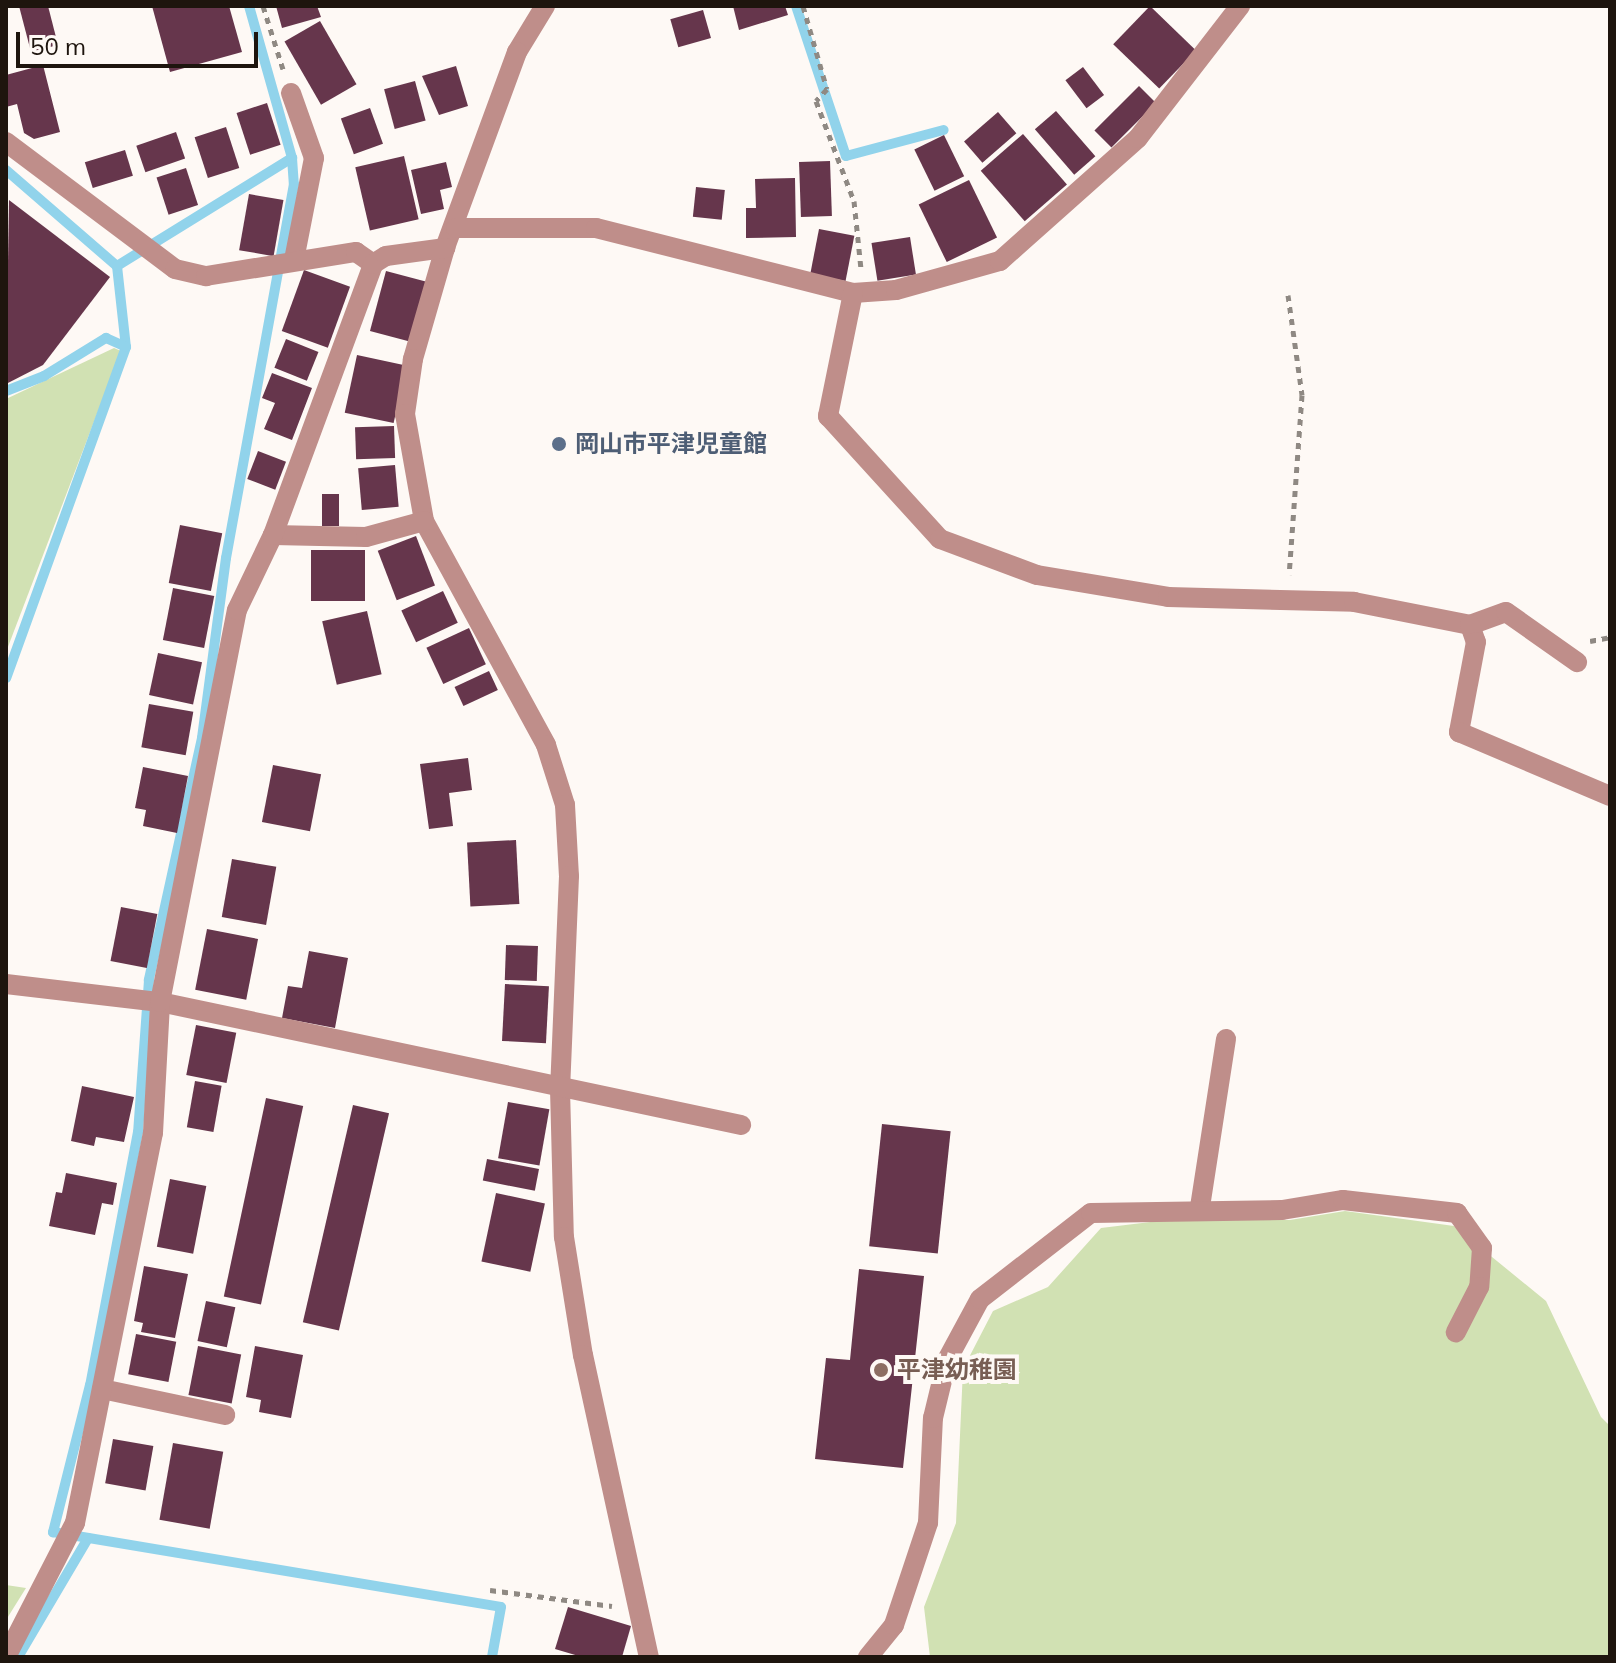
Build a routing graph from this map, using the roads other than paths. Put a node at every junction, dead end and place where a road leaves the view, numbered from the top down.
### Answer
1 (545, 6) edge
2 (1240, 6) edge
3 (291, 93) road end
4 (6, 142) edge
5 (456, 228) junction
6 (445, 248) junction
7 (284, 262) junction
8 (373, 264) junction
9 (853, 293) junction
10 (424, 521) junction
11 (273, 535) junction
12 (1470, 625) junction
13 (1577, 662) dead end
14 (1610, 796) edge
15 (6, 984) edge
16 (152, 1001) junction
17 (1226, 1039) dead end
18 (560, 1089) junction
19 (741, 1125) dead end
20 (1200, 1207) junction
21 (1456, 1332) dead end
22 (102, 1389) junction
23 (225, 1415) dead end
24 (6, 1657) edge
25 (649, 1657) edge
26 (868, 1657) edge

1 - 5 street
2 - 9 street
3 - 7 street
4 - 7 street
5 - 6 street
5 - 9 street
6 - 8 street
6 - 10 street
7 - 8 street
8 - 11 street
9 - 12 street
10 - 11 street
10 - 18 street
11 - 16 street
12 - 13 street
12 - 14 street
15 - 16 street
16 - 18 street
16 - 22 street
17 - 20 street
18 - 19 street
18 - 25 street
20 - 21 street
20 - 26 street
22 - 23 street
22 - 24 street

